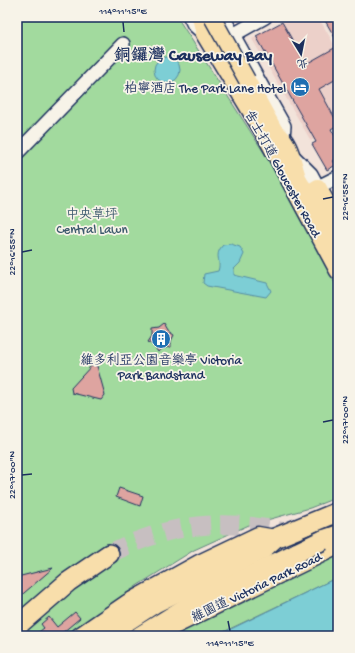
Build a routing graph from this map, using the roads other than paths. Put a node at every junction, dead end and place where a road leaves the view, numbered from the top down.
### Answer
1 (223, 17) edge
2 (264, 17) edge
3 (202, 24) edge
4 (233, 35) junction
5 (123, 44) dead end
6 (279, 134) junction
7 (17, 153) edge
8 (338, 177) edge
9 (313, 190) junction
10 (333, 224) edge
11 (338, 243) edge
12 (338, 271) edge
13 (338, 512) edge
14 (333, 540) edge
15 (268, 544) junction
16 (109, 554) tunnel mouth
17 (17, 626) edge
18 (79, 636) edge
19 (104, 636) edge
20 (140, 636) edge
21 (153, 636) edge

1 - 4 street, 告士打道 Gloucester Road
2 - 4 street
3 - 4 street
3 - 6 main road, 告士打道 Gloucester Road, bridge
3 - 12 main road, 告士打道 Gloucester Road
4 - 6 street, 告士打道 Gloucester Road
5 - 7 street
6 - 9 main road, 告士打道 Gloucester Road
8 - 9 street
9 - 10 highway
10 - 11 highway
13 - 15 highway
14 - 20 highway, bridge
14 - 21 main road, 維園道 Victoria Park Road
15 - 18 main road
15 - 19 highway
16 - 17 highway

